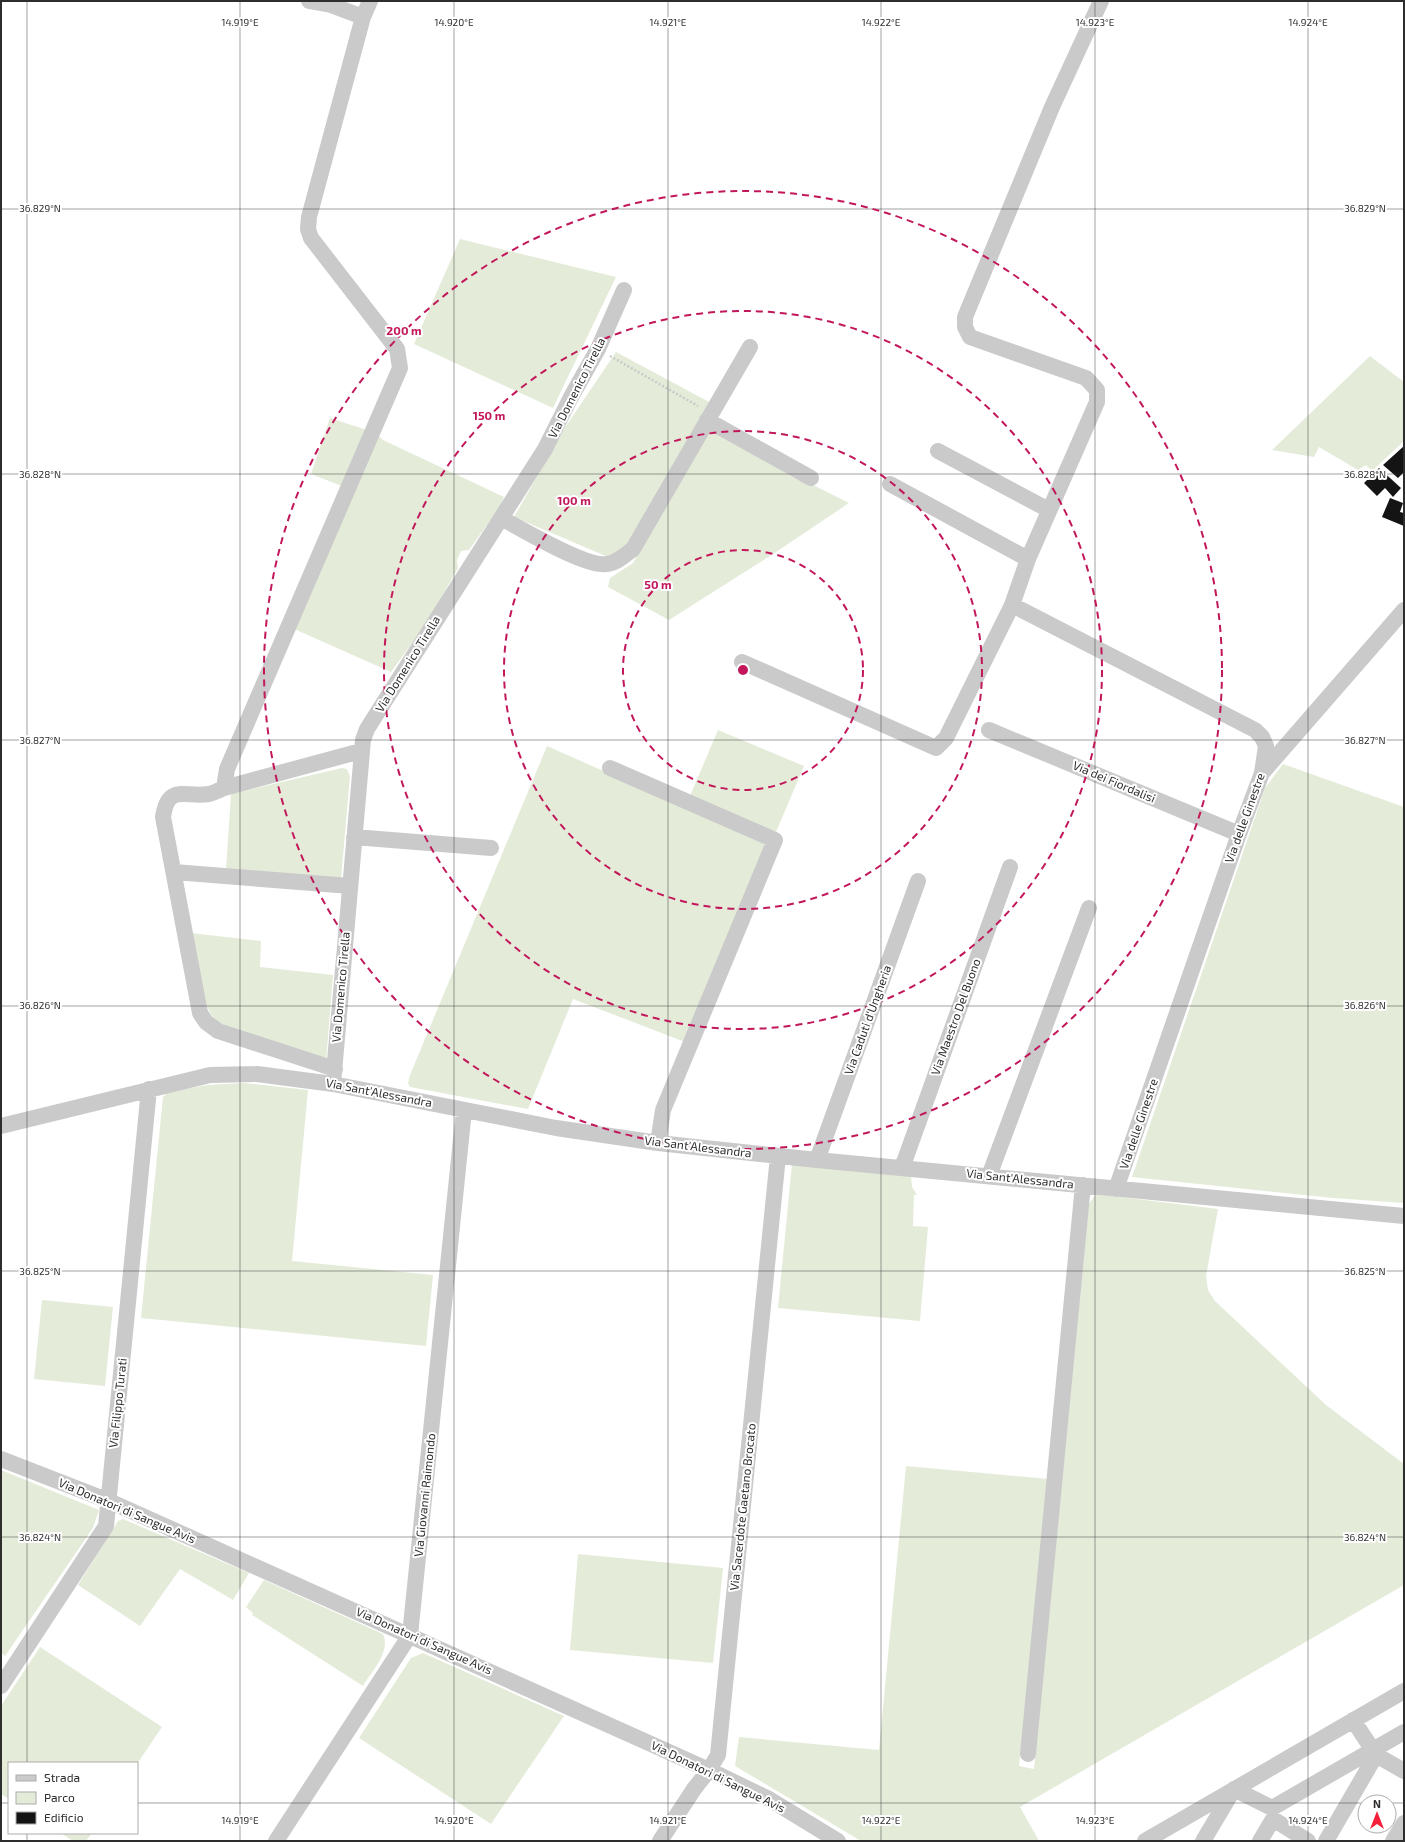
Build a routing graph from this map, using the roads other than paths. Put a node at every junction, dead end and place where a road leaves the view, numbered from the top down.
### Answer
1 (309, 1) edge
2 (370, 1) edge
3 (1100, 1) edge
4 (363, 17) junction
5 (624, 290) dead end
6 (750, 347) dead end
7 (709, 417) junction
8 (938, 451) dead end
9 (811, 478) dead end
10 (890, 484) dead end
11 (1049, 510) junction
12 (501, 518) junction
13 (1028, 559) junction
14 (1012, 604) junction
15 (1404, 610) edge
16 (742, 662) dead end
17 (989, 730) dead end
18 (361, 751) junction
19 (610, 768) dead end
20 (1262, 773) junction
21 (224, 788) junction
22 (1239, 834) junction
23 (354, 837) junction
24 (491, 848) dead end
25 (1010, 866) dead end
26 (174, 872) junction
27 (918, 881) dead end
28 (350, 886) junction
29 (1089, 908) dead end
30 (334, 1077) junction
31 (149, 1089) junction
32 (464, 1110) junction
33 (1, 1126) edge
34 (658, 1143) junction
35 (778, 1156) junction
36 (818, 1160) junction
37 (902, 1168) junction
38 (989, 1176) junction
39 (1083, 1185) junction
40 (1116, 1188) junction
41 (1404, 1216) edge
42 (1, 1459) edge
43 (109, 1501) junction
44 (410, 1635) junction
45 (1, 1686) edge
46 (1404, 1690) edge
47 (1353, 1720) junction
48 (1404, 1732) edge
49 (1373, 1753) junction
50 (1028, 1754) dead end
51 (709, 1770) junction
52 (1404, 1771) edge
53 (1234, 1789) junction
54 (1272, 1814) junction
55 (1404, 1823) edge
56 (276, 1841) edge
57 (660, 1841) edge
58 (838, 1841) edge
59 (1145, 1841) edge
60 (1203, 1841) edge
61 (1260, 1841) edge
62 (1308, 1841) edge
63 (1326, 1841) edge
64 (1393, 1841) edge

1 - 4 street
2 - 4 street
3 - 11 street
4 - 21 street
5 - 12 street, Via Domenico Tirella
6 - 7 street
7 - 9 street
7 - 12 street
8 - 11 street
10 - 13 street
11 - 13 street
12 - 18 street, Via Domenico Tirella
13 - 14 street
14 - 16 street
14 - 20 street, Via delle Ginestre
15 - 20 street
17 - 22 street, Via dei Fiordalisi
18 - 21 street
18 - 23 street, Via Domenico Tirella
19 - 34 street
20 - 22 street, Via delle Ginestre
21 - 26 street
22 - 40 street, Via delle Ginestre
23 - 24 street
23 - 28 street, Via Domenico Tirella
25 - 37 street, Via Maestro Del Buono
26 - 28 street
26 - 30 street
27 - 36 street, Via Caduti d'Ungheria
28 - 30 street, Via Domenico Tirella
29 - 38 street
30 - 31 street, Via Sant'Alessandra
30 - 32 street, Via Sant'Alessandra
31 - 33 street, Via Sant'Alessandra
31 - 43 street, Via Filippo Turati
32 - 34 street, Via Sant'Alessandra
32 - 44 street, Via Giovanni Raimondo
34 - 35 street, Via Sant'Alessandra
35 - 36 street, Via Sant'Alessandra
35 - 51 street, Via Sacerdote Gaetano Brocato
36 - 37 street, Via Sant'Alessandra
37 - 38 street, Via Sant'Alessandra
38 - 39 street, Via Sant'Alessandra
39 - 40 street, Via Sant'Alessandra
39 - 50 street
40 - 41 street, Via Sant'Alessandra
42 - 43 street, Via Donatori di Sangue Avis
43 - 44 street, Via Donatori di Sangue Avis
43 - 45 street, Via Filippo Turati
44 - 51 street, Via Donatori di Sangue Avis
44 - 56 street, Via Giovanni Raimondo
46 - 47 street
47 - 49 street
47 - 53 street
48 - 49 street
49 - 52 street
49 - 54 street
49 - 63 street
51 - 57 street, Via Sacerdote Gaetano Brocato
51 - 58 street, Via Donatori di Sangue Avis
53 - 54 street
53 - 59 street
53 - 60 street
54 - 61 street
54 - 62 street
55 - 64 street

